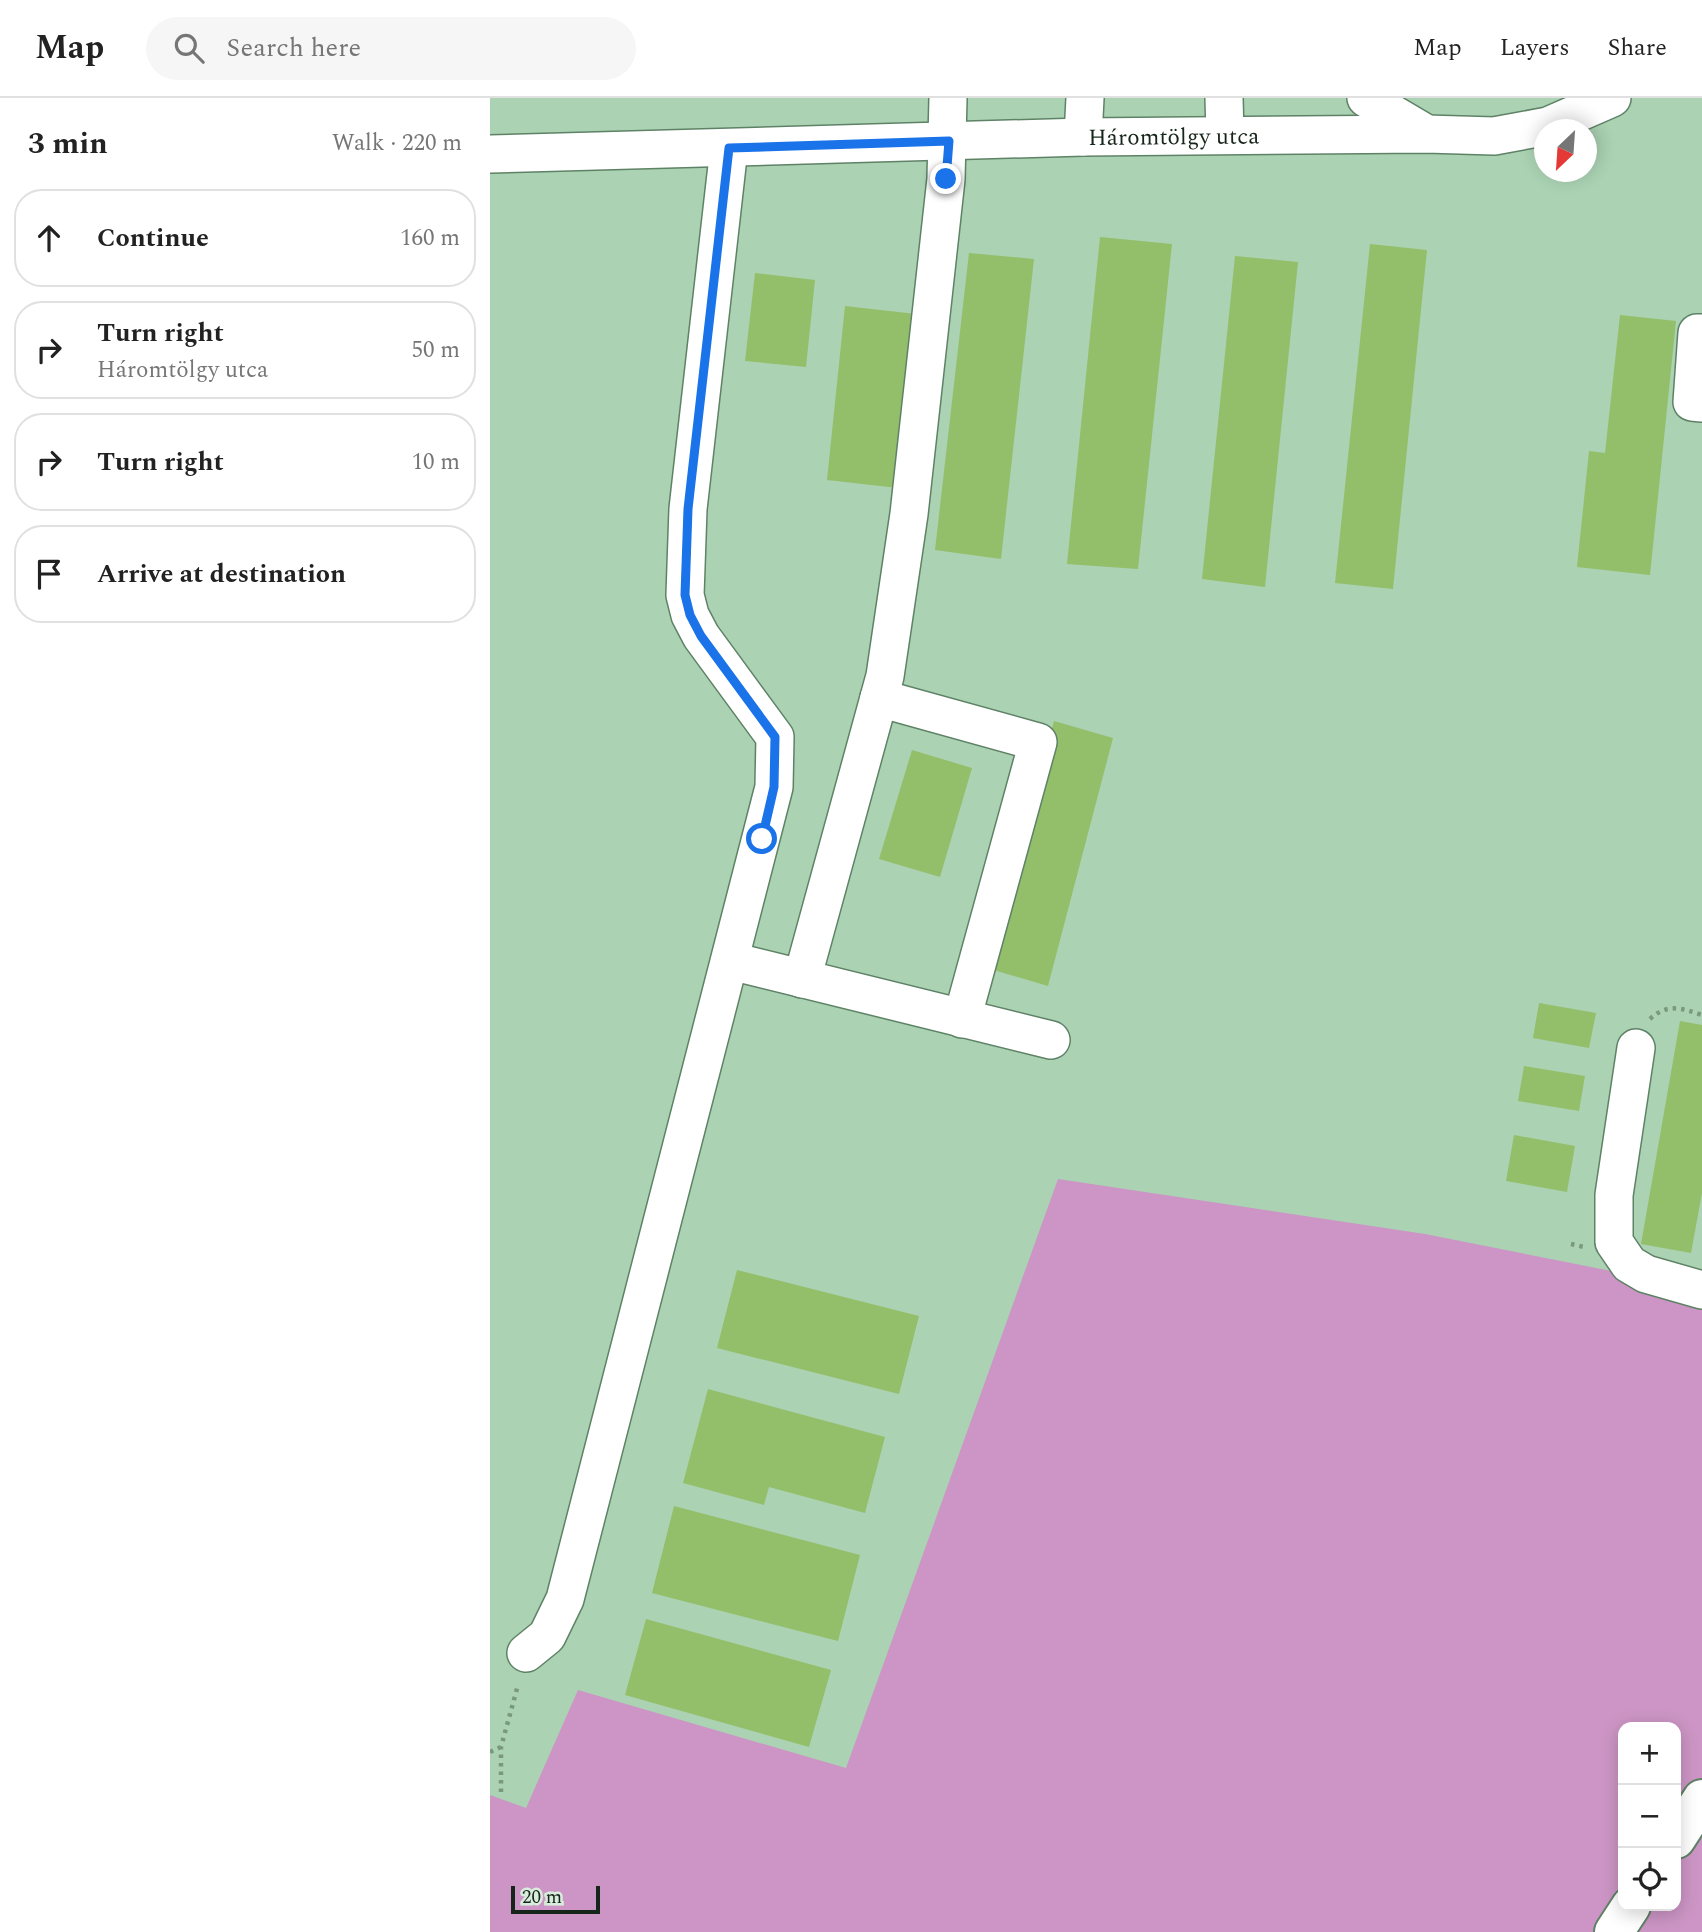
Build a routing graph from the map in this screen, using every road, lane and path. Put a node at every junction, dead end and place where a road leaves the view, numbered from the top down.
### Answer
1 (947, 98) edge
2 (1085, 98) edge
3 (1224, 98) edge
4 (1366, 98) edge
5 (1612, 98) edge
6 (1225, 134) junction
7 (1426, 134) junction
8 (1083, 136) junction
9 (949, 141) junction
10 (729, 148) junction
11 (490, 154) edge
12 (1702, 333) edge
13 (1702, 402) edge
14 (879, 698) junction
15 (731, 961) junction
16 (802, 979) junction
17 (1702, 1015) edge
18 (962, 1018) junction
19 (1051, 1040) dead end
20 (1636, 1048) joint
21 (1702, 1290) edge
22 (526, 1653) joint
23 (501, 1747) junction
24 (490, 1752) edge
25 (501, 1792) dead end
26 (1702, 1800) edge
27 (1681, 1832) edge
28 (1628, 1911) edge
29 (1614, 1932) edge

1 - 9 street
2 - 8 street
3 - 6 street
4 - 7 street
5 - 7 street, Háromtölgy utca
6 - 7 street, Háromtölgy utca
6 - 8 street, Háromtölgy utca
8 - 9 street, Háromtölgy utca
9 - 10 street, Háromtölgy utca
9 - 14 street
10 - 11 street, Háromtölgy utca
10 - 15 street
12 - 13 street
14 - 16 street
14 - 18 street
15 - 16 street
15 - 22 street
16 - 18 street
17 - 20 path
18 - 19 street
20 - 21 street
22 - 23 path
23 - 24 path
23 - 25 path
26 - 27 main road
28 - 29 main road

